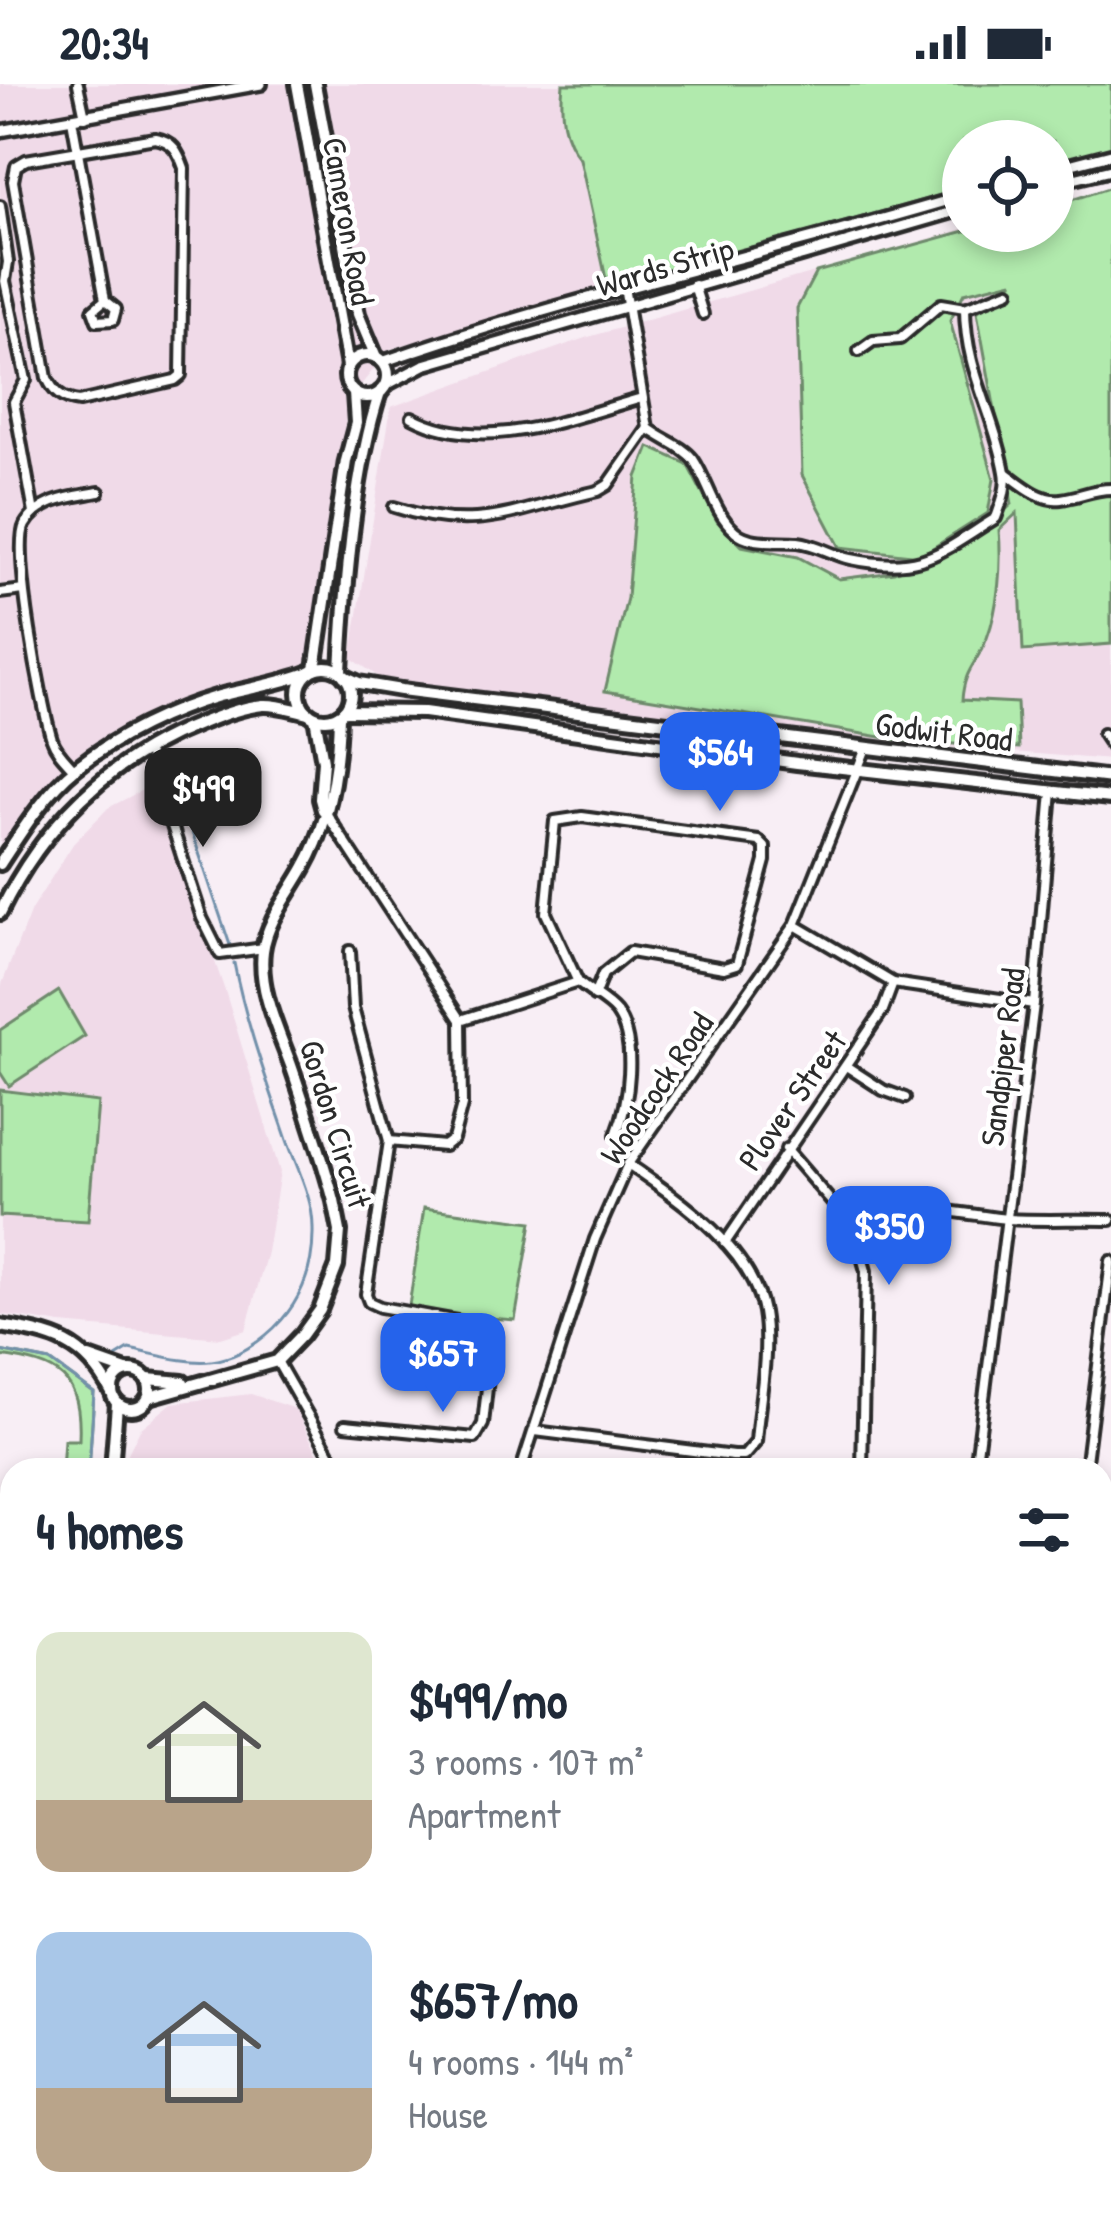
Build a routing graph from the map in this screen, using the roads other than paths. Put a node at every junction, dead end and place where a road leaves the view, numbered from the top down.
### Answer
1 (78, 84) edge
2 (261, 84) edge
3 (297, 84) edge
4 (315, 84) edge
5 (85, 117) junction
6 (72, 119) junction
7 (0, 131) edge
8 (76, 152) junction
9 (1111, 154) edge
10 (1074, 164) edge
11 (1111, 170) edge
12 (1074, 179) edge
13 (942, 202) edge
14 (0, 206) edge
15 (942, 215) edge
16 (694, 285) junction
17 (624, 287) junction
18 (1009, 291) dead end
19 (105, 300) dead end
20 (629, 304) junction
21 (965, 308) junction
22 (703, 314) dead end
23 (860, 351) dead end
24 (379, 360) junction
25 (349, 366) junction
26 (383, 389) junction
27 (354, 392) junction
28 (642, 398) junction
29 (412, 417) dead end
30 (647, 428) junction
31 (1006, 473) junction
32 (1111, 489) edge
33 (100, 492) dead end
34 (394, 507) dead end
35 (34, 515) junction
36 (24, 590) junction
37 (0, 593) edge
38 (313, 671) junction
39 (343, 673) junction
40 (341, 713) junction
41 (312, 715) junction
42 (1103, 734) dead end
43 (1111, 746) edge
44 (146, 748) junction
45 (866, 748) junction
46 (857, 767) junction
47 (74, 769) junction
48 (1111, 778) edge
49 (1052, 791) junction
50 (1111, 798) edge
51 (325, 812) junction
52 (0, 864) edge
53 (0, 913) edge
54 (795, 925) junction
55 (264, 948) junction
56 (350, 952) dead end
57 (578, 982) junction
58 (893, 983) junction
59 (594, 996) junction
60 (1034, 1004) junction
61 (460, 1020) junction
62 (847, 1066) junction
63 (905, 1098) dead end
64 (616, 1135) dead end
65 (389, 1141) junction
66 (786, 1149) junction
67 (628, 1164) junction
68 (1006, 1219) junction
69 (1111, 1220) edge
70 (854, 1228) junction
71 (725, 1243) junction
72 (1111, 1261) edge
73 (1109, 1307) edge
74 (0, 1326) edge
75 (86, 1357) junction
76 (277, 1361) junction
77 (126, 1371) junction
78 (147, 1379) junction
79 (192, 1383) junction
80 (150, 1397) junction
81 (114, 1398) junction
82 (136, 1408) junction
83 (344, 1425) dead end
84 (535, 1431) junction
85 (116, 1436) junction
86 (113, 1458) edge
87 (332, 1458) edge
88 (525, 1458) edge
89 (862, 1458) edge
90 (976, 1458) edge
91 (1087, 1458) edge

1 - 5 street
2 - 5 street
3 - 25 main road, Cameron Road
4 - 24 main road, Cameron Road
5 - 6 street
6 - 7 street
6 - 8 street
8 - 8 street
8 - 19 street
9 - 10 street
11 - 12 street
13 - 17 street, Wards Strip
14 - 35 street
15 - 16 street, Wards Strip
16 - 20 street, Wards Strip
16 - 22 street
17 - 20 street
17 - 24 street, Wards Strip
18 - 21 street
20 - 26 street, Wards Strip
20 - 28 street
21 - 23 street
21 - 31 street
24 - 25 main road
24 - 26 main road
25 - 27 main road
26 - 27 main road
26 - 39 main road
27 - 38 main road
28 - 29 street
28 - 30 street
30 - 31 street
30 - 34 street
31 - 32 street
33 - 35 street
35 - 36 street
36 - 37 street
36 - 47 street
38 - 39 main road
38 - 41 main road
38 - 47 main road
39 - 40 main road
39 - 45 main road, Godwit Road
40 - 41 main road
40 - 46 main road, Godwit Road
40 - 51 main road
41 - 44 main road
41 - 51 main road
42 - 43 street
44 - 53 main road
44 - 55 street
45 - 46 street, Woodcock Road
45 - 48 main road, Godwit Road
46 - 49 main road, Godwit Road
46 - 54 street, Woodcock Road
47 - 52 main road
49 - 50 main road, Godwit Road
49 - 60 street, Sandpiper Road
51 - 55 main road
51 - 61 street
54 - 58 street
54 - 67 street, Woodcock Road
55 - 76 main road, Gordon Circuit
56 - 65 street
57 - 59 street
57 - 59 street
57 - 61 street
58 - 60 street
58 - 62 street, Plover Street
59 - 64 street
60 - 68 street, Sandpiper Road
61 - 65 street
62 - 63 street
62 - 66 street, Plover Street
65 - 83 street
66 - 70 street
66 - 71 street, Plover Street
67 - 71 street
67 - 84 street, Woodcock Road
68 - 69 street
68 - 70 street
68 - 90 street, Sandpiper Road
70 - 89 street
71 - 84 street
72 - 73 street
73 - 91 street
74 - 75 main road
75 - 77 main road
75 - 81 main road
76 - 79 main road
76 - 87 street
77 - 78 main road
77 - 81 main road
78 - 79 main road
78 - 80 main road
79 - 80 main road
80 - 82 main road
81 - 82 main road
81 - 85 main road
82 - 85 main road
84 - 88 street, Woodcock Road
85 - 86 main road

